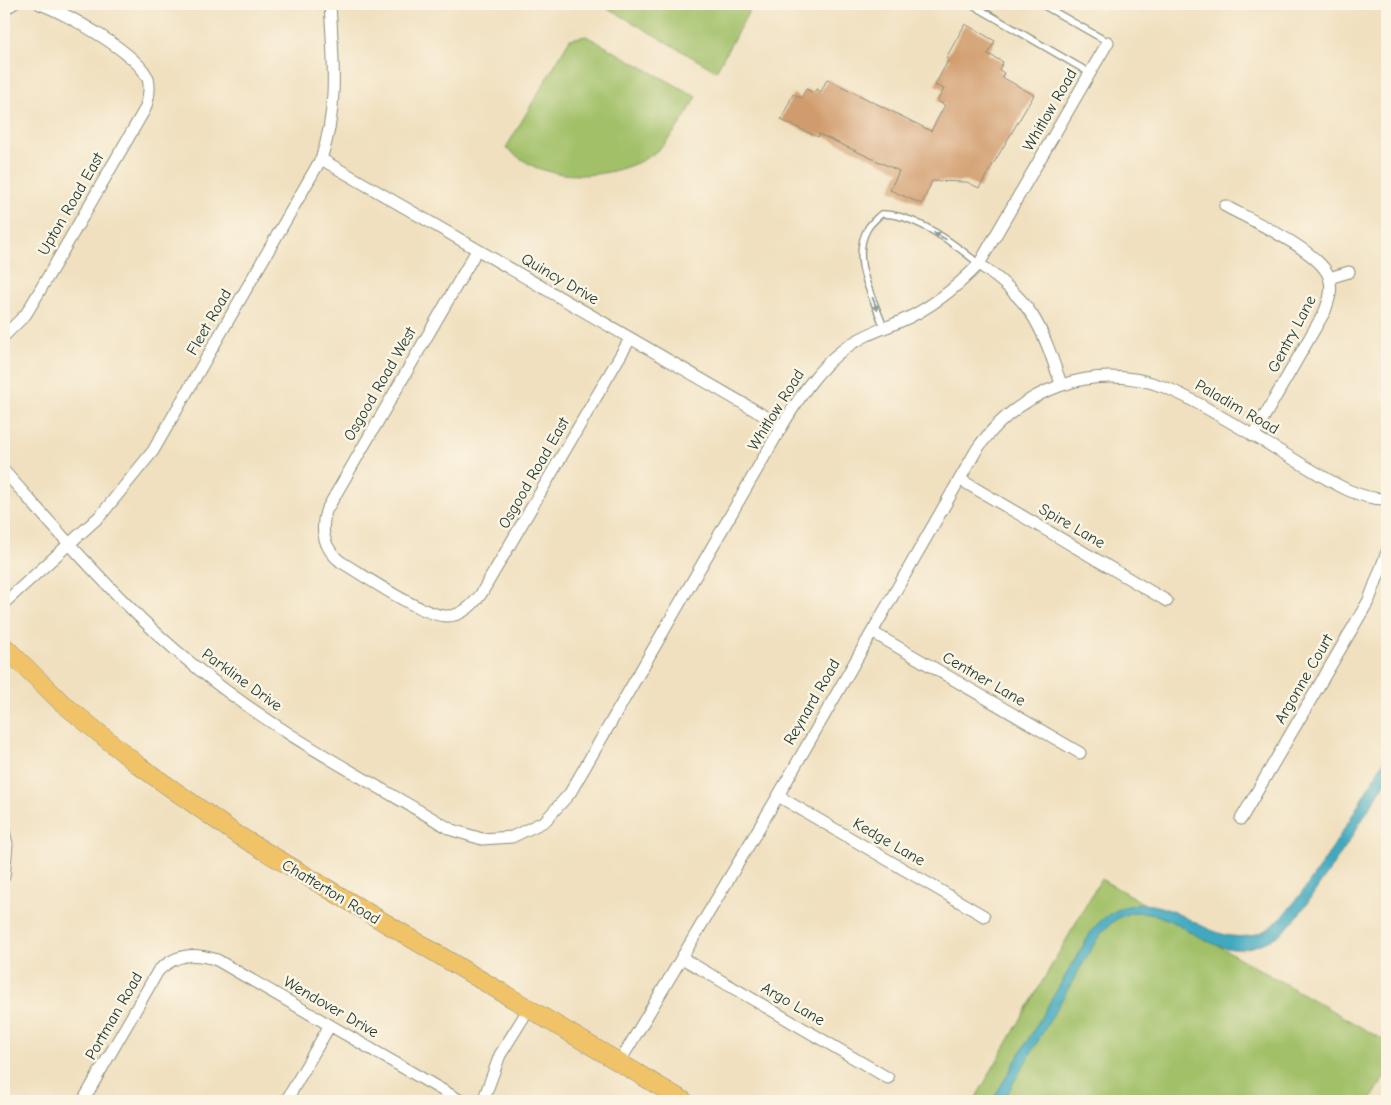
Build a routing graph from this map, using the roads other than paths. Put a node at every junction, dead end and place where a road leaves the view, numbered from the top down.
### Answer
1 (14, 4) edge
2 (40, 4) edge
3 (330, 4) edge
4 (971, 4) edge
5 (1041, 4) edge
6 (4, 9) edge
7 (1108, 42) joint
8 (1090, 73) junction
9 (321, 159) junction
10 (1226, 206) dead end
11 (477, 250) junction
12 (979, 264) junction
13 (1349, 272) dead end
14 (1329, 278) junction
15 (884, 328) junction
16 (4, 336) edge
17 (630, 339) junction
18 (1061, 384) junction
19 (782, 426) junction
20 (1253, 436) junction
21 (4, 471) edge
22 (960, 480) junction
23 (1387, 502) edge
24 (69, 544) junction
25 (1387, 552) edge
26 (1167, 601) dead end
27 (4, 603) edge
28 (456, 614) joint
29 (872, 632) junction
30 (4, 646) edge
31 (1080, 753) dead end
32 (778, 796) junction
33 (1241, 819) dead end
34 (4, 831) edge
35 (512, 837) joint
36 (4, 877) edge
37 (984, 916) dead end
38 (182, 955) joint
39 (682, 958) junction
40 (528, 1010) junction
41 (330, 1025) junction
42 (619, 1063) junction
43 (888, 1078) dead end
44 (83, 1101) edge
45 (286, 1101) edge
46 (461, 1101) edge
47 (483, 1101) edge
48 (684, 1101) edge

1 - 6 street
2 - 16 street, Upton Road East
3 - 9 street, Fleet Road
4 - 8 lane
5 - 7 lane
7 - 8 street, Whitlow Road
8 - 12 street, Whitlow Road
9 - 11 street, Quincy Drive
9 - 24 street, Fleet Road
10 - 14 street
11 - 17 street, Quincy Drive
11 - 28 street, Osgood Road West
12 - 15 street, Whitlow Road
12 -> 15 lane
12 - 18 street
13 - 14 street
14 - 20 street, Gentry Lane
15 - 19 street, Whitlow Road
17 - 19 street, Quincy Drive
17 - 28 street, Osgood Road East
18 - 20 street, Paladim Road
18 - 22 street, Reynard Road
19 - 35 street, Whitlow Road
20 - 23 street, Paladim Road
21 - 24 street, Parkline Drive
22 - 26 street, Spire Lane
22 - 29 street, Reynard Road
24 - 27 street, Fleet Road
24 - 35 street, Parkline Drive
25 - 33 street, Argonne Court
29 - 31 street, Centner Lane
29 - 32 street, Reynard Road
30 - 40 main road, Chatterton Road
32 - 37 street, Kedge Lane
32 - 39 street, Reynard Road
34 - 36 street
38 - 41 street, Wendover Drive
38 - 44 street, Portman Road
39 - 42 street, Reynard Road
39 - 43 street, Argo Lane
40 - 42 main road, Chatterton Road
40 - 47 street
41 - 45 street
41 - 46 street, Wendover Drive
42 - 48 main road, Chatterton Road

